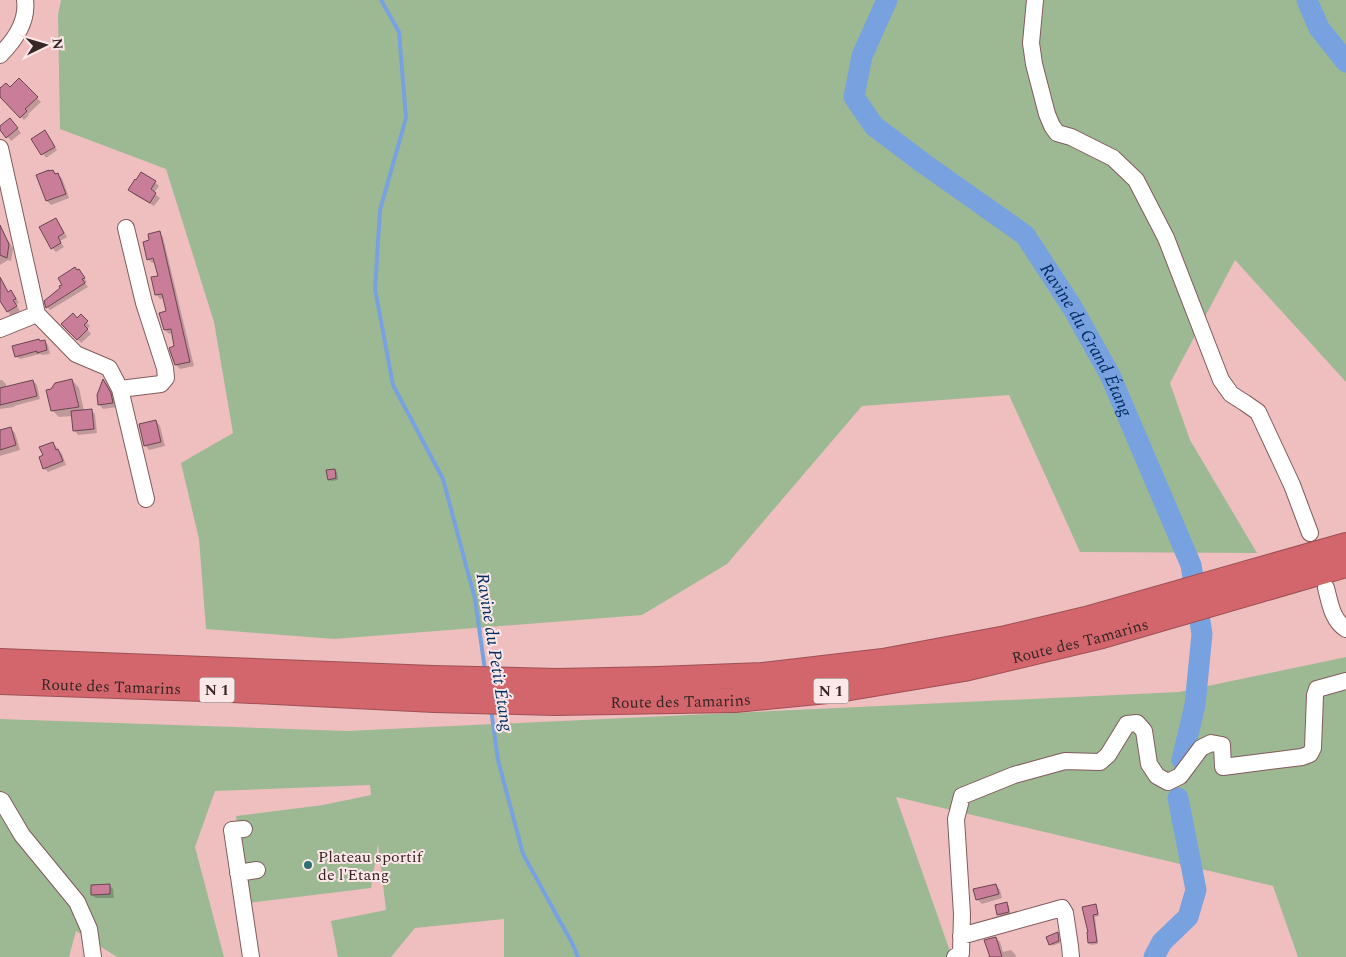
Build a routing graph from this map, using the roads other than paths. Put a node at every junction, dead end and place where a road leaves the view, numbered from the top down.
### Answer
1 (25, 0) edge
2 (1035, 0) edge
3 (0, 55) edge
4 (0, 148) edge
5 (126, 228) dead end
6 (37, 314) junction
7 (0, 329) edge
8 (120, 388) junction
9 (146, 499) dead end
10 (1310, 533) dead end
11 (1346, 545) edge
12 (1346, 565) edge
13 (1298, 569) junction
14 (1326, 588) dead end
15 (1346, 629) edge
16 (0, 661) edge
17 (1346, 681) edge
18 (0, 682) edge
19 (433, 689) junction
20 (556, 692) junction
21 (0, 800) edge
22 (244, 829) dead end
23 (257, 870) dead end
24 (238, 873) junction
25 (961, 936) junction
26 (93, 957) edge
27 (251, 957) edge
28 (955, 957) edge
29 (1071, 957) edge

1 - 3 street
2 - 10 street
4 - 6 street
5 - 8 street
6 - 7 street
6 - 8 street
8 - 9 street
11 - 13 highway, Route des Tamarins / N 1
12 - 13 highway, Route des Tamarins / N 1
13 - 20 highway, Route des Tamarins / N 1
13 - 20 highway, Route des Tamarins / N 1
14 - 15 street
16 - 19 highway, Route des Tamarins / N 1
17 - 25 street
18 - 19 highway, Route des Tamarins / N 1
19 - 20 highway, Route des Tamarins / N 1
21 - 26 street
22 - 24 street
23 - 24 street
24 - 27 street
25 - 28 street
25 - 29 street

